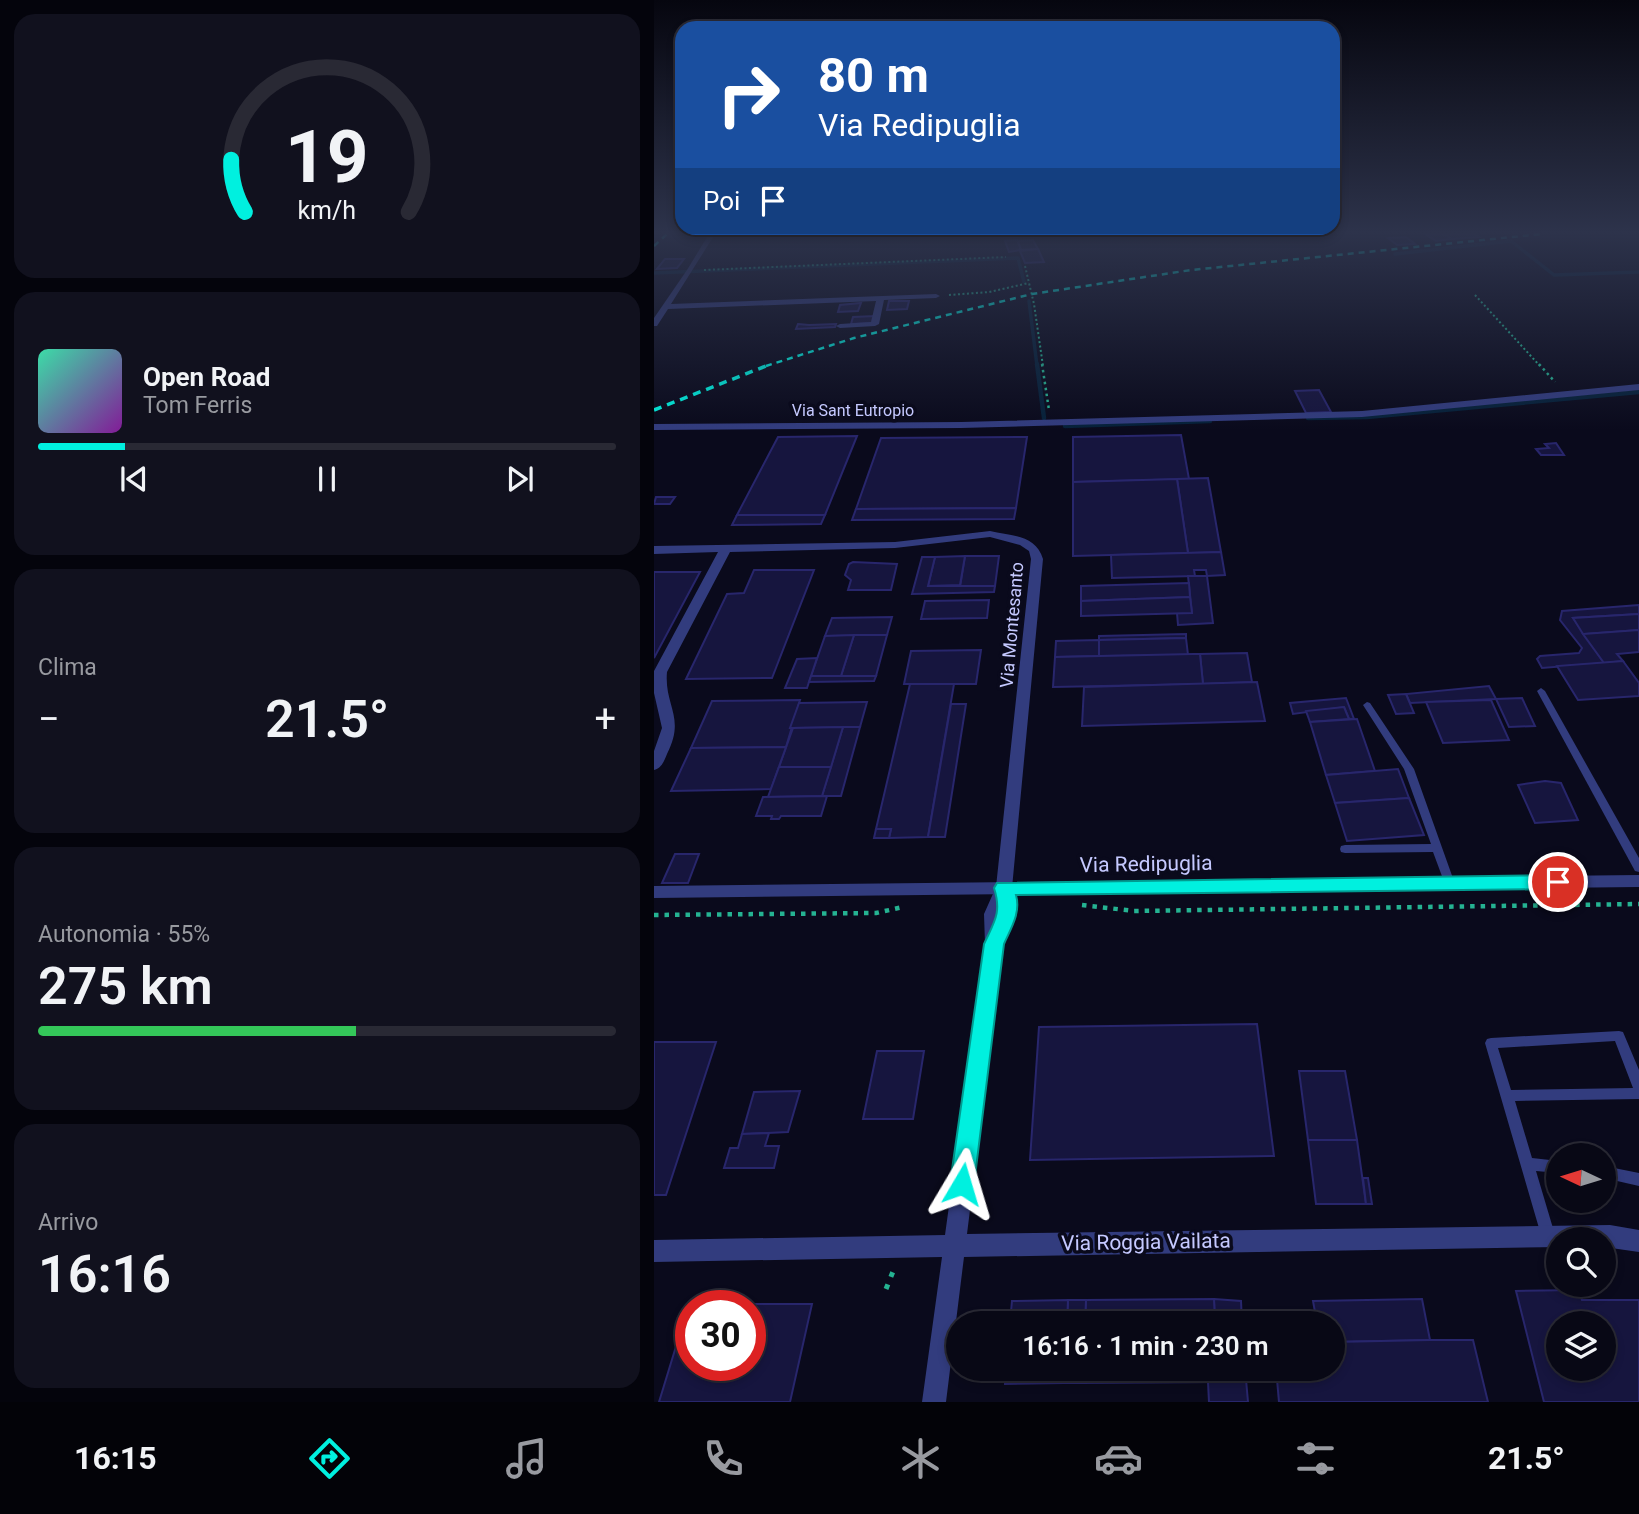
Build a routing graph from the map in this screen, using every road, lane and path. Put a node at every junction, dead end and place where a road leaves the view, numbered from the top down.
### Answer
1 (672, 299) edge
2 (847, 299) edge
3 (881, 299) edge
4 (1032, 299) edge
5 (1479, 299) edge
6 (667, 307) junction
7 (654, 324) edge
8 (840, 326) dead end
9 (1639, 387) edge
10 (1566, 394) junction
11 (1051, 423) junction
12 (654, 426) edge
13 (726, 548) junction
14 (654, 550) edge
15 (1541, 691) dead end
16 (1366, 705) dead end
17 (654, 765) edge
18 (1438, 848) junction
19 (1345, 849) dead end
20 (1639, 867) edge
21 (1639, 881) edge
22 (1450, 884) junction
23 (1004, 888) junction
24 (654, 892) edge
25 (1070, 904) dead end
26 (1639, 904) edge
27 (907, 906) dead end
28 (654, 915) edge
29 (1639, 1087) edge
30 (1639, 1093) edge
31 (1507, 1096) junction
32 (1528, 1164) junction
33 (1546, 1166) edge
34 (1616, 1175) edge
35 (1639, 1180) edge
36 (1546, 1227) edge
37 (1546, 1236) edge
38 (1616, 1237) edge
39 (1639, 1241) edge
40 (954, 1245) junction
41 (654, 1251) edge
42 (934, 1402) edge

1 - 6 street
2 - 6 street
3 - 8 street
4 - 11 path
5 - 10 path
6 - 7 street
9 - 10 street, Via Sant Eutropio
10 - 11 street, Via Sant Eutropio
11 - 12 street, Via Sant Eutropio
13 - 14 street, Via Montesanto
13 - 17 street
13 - 23 street, Via Montesanto
15 - 20 lane
16 - 18 lane
18 - 19 lane
18 - 22 lane
21 - 22 street, Via Redipuglia
22 - 23 street, Via Redipuglia
23 - 24 street, Via Redipuglia
23 - 40 street
25 - 26 path
27 - 28 path
29 - 31 lane
30 - 31 lane
31 - 32 lane
32 - 33 lane
32 - 36 lane
34 - 35 lane
37 - 40 street, Via Roggia Vailata
38 - 39 street, Via Roggia Vailata
40 - 41 street, Via Roggia Vailata
40 - 42 street

